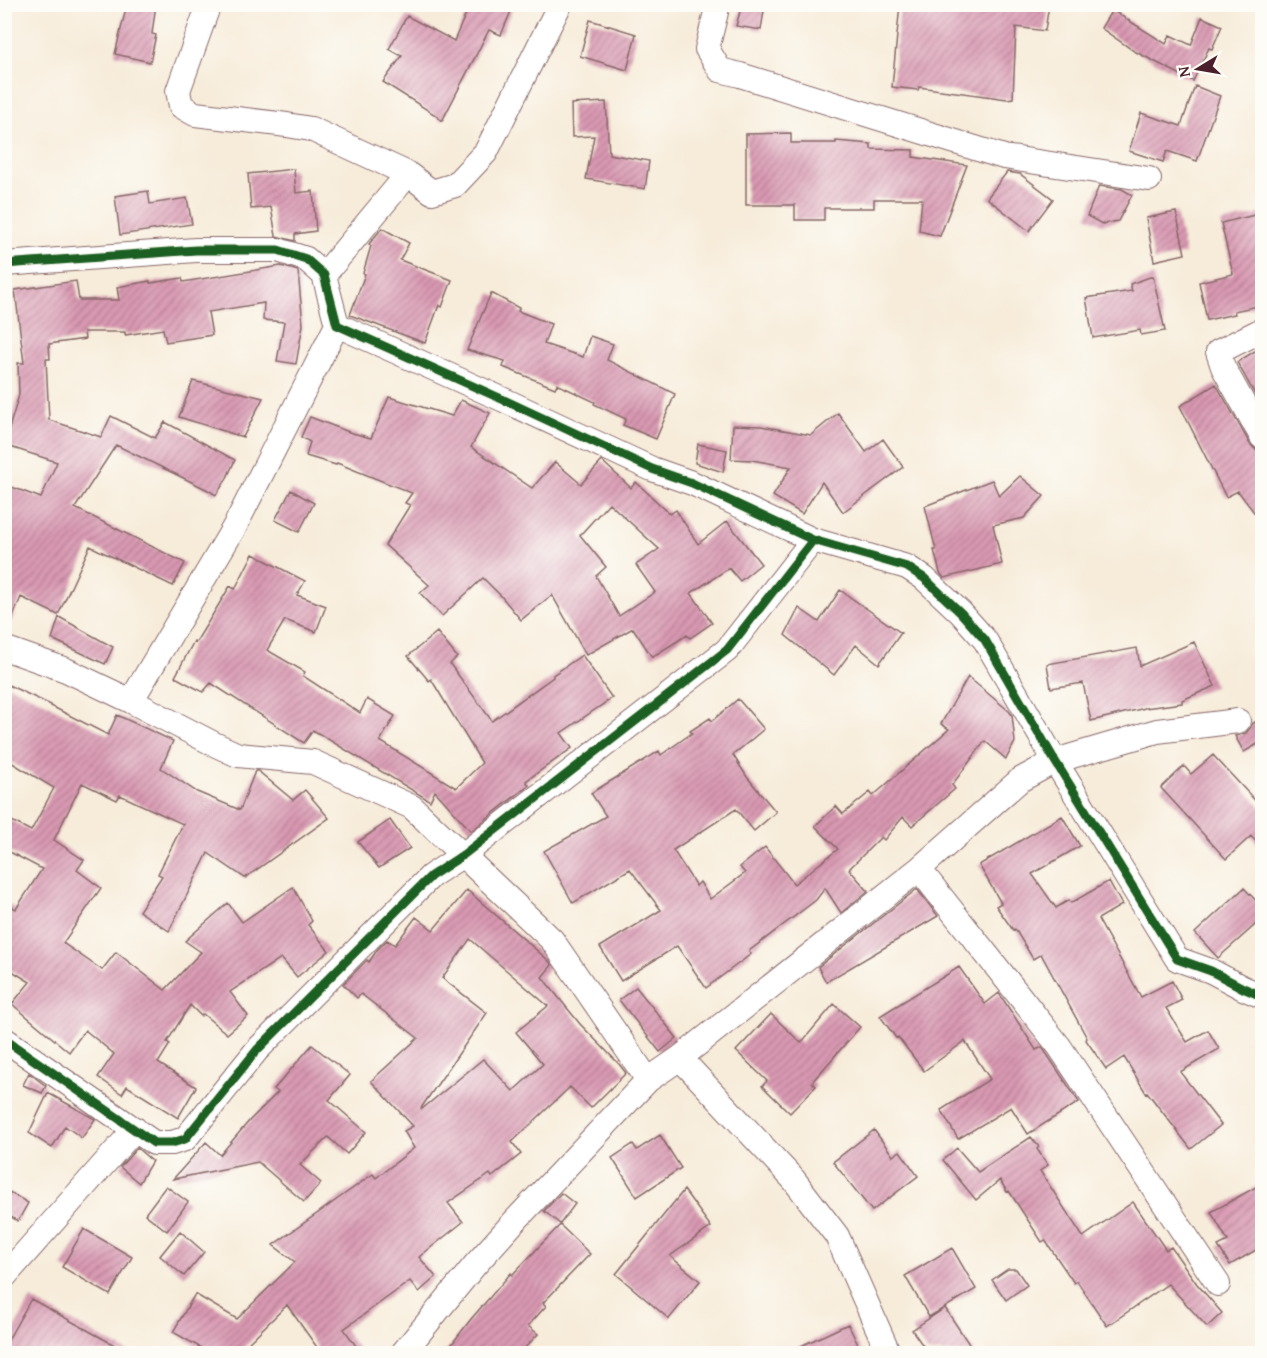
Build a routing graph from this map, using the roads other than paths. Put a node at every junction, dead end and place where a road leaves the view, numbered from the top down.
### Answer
1 (209, 4) edge
2 (560, 4) edge
3 (718, 4) edge
4 (408, 174) junction
5 (1149, 179) dead end
6 (4, 264) edge
7 (324, 275) junction
8 (337, 325) junction
9 (1263, 330) edge
10 (1263, 437) edge
11 (813, 540) junction
12 (4, 648) edge
13 (131, 701) junction
14 (1238, 721) dead end
15 (1055, 761) junction
16 (463, 855) junction
17 (919, 869) junction
18 (1263, 996) edge
19 (4, 1039) edge
20 (681, 1058) junction
21 (648, 1080) junction
22 (135, 1129) junction
23 (4, 1277) edge
24 (1218, 1284) dead end
25 (402, 1353) edge
26 (889, 1353) edge

1 - 4 street
2 - 4 street
3 - 5 street
4 - 7 street
6 - 7 street
7 - 8 street
8 - 11 street
8 - 13 street
9 - 10 street
11 - 15 street
11 - 16 street
12 - 13 street
13 - 16 street
14 - 15 street
15 - 17 street
15 - 18 street
16 - 21 street
16 - 22 street
17 - 20 street
17 - 24 street
19 - 22 street
20 - 21 street
20 - 26 street
21 - 25 street
22 - 23 street

